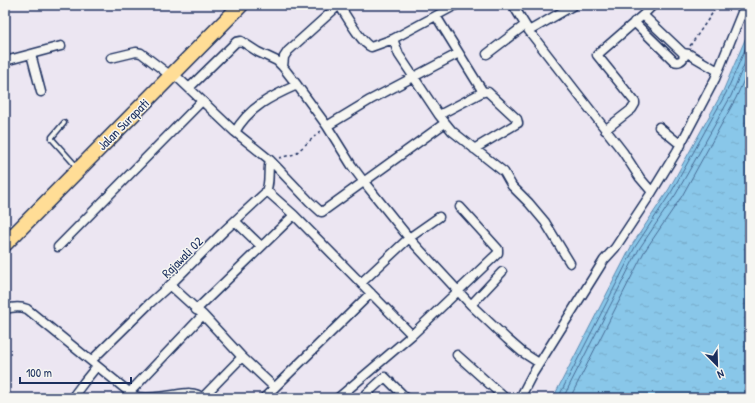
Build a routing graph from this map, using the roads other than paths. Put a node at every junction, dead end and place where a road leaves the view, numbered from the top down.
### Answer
1 (241, 5) edge
2 (339, 5) edge
3 (456, 5) edge
4 (513, 5) edge
5 (574, 5) edge
6 (653, 5) edge
7 (745, 5) edge
8 (643, 15) junction
9 (436, 16) junction
10 (634, 22) junction
11 (527, 28) junction
12 (393, 39) junction
13 (61, 46) dead end
14 (459, 53) junction
15 (684, 53) junction
16 (31, 54) junction
17 (488, 54) dead end
18 (111, 58) dead end
19 (5, 61) edge
20 (283, 67) junction
21 (718, 71) junction
22 (172, 75) junction
23 (413, 76) junction
24 (298, 85) junction
25 (189, 88) junction
26 (41, 92) dead end
27 (483, 92) junction
28 (202, 101) junction
29 (439, 115) junction
30 (64, 123) dead end
31 (446, 123) junction
32 (327, 126) junction
33 (659, 127) dead end
34 (605, 130) junction
35 (234, 132) junction
36 (681, 144) junction
37 (474, 149) junction
38 (270, 160) junction
39 (79, 169) junction
40 (364, 182) junction
41 (267, 191) junction
42 (652, 192) junction
43 (460, 206) dead end
44 (294, 215) junction
45 (439, 217) dead end
46 (235, 221) junction
47 (409, 238) junction
48 (5, 244) edge
49 (260, 246) junction
50 (58, 247) dead end
51 (570, 263) dead end
52 (502, 272) dead end
53 (361, 283) junction
54 (170, 285) junction
55 (458, 291) junction
56 (371, 293) junction
57 (471, 305) junction
58 (5, 310) edge
59 (200, 312) junction
60 (412, 335) junction
61 (457, 355) dead end
62 (242, 357) junction
63 (539, 363) junction
64 (94, 364) junction
65 (274, 387) junction
66 (129, 393) junction
67 (167, 397) edge
68 (203, 397) edge
69 (72, 398) edge
70 (264, 398) edge
71 (338, 398) edge
72 (362, 398) edge
73 (406, 398) edge
74 (505, 398) edge
75 (520, 398) edge

1 - 22 highway, Jalan Surapati
2 - 12 street
2 - 20 street
3 - 9 street
4 - 11 street
5 - 11 street
6 - 8 street
7 - 21 street
8 - 10 street
8 - 15 street
9 - 12 street
9 - 14 street
10 - 15 street
10 - 34 street
11 - 17 street
11 - 34 street
12 - 23 street
13 - 16 street
14 - 23 street
14 - 27 street
15 - 21 street
16 - 19 street
16 - 26 street
18 - 22 street
20 - 24 street
20 - 25 street
21 - 36 street
22 - 25 street
22 - 39 highway, Jalan Surapati
23 - 29 street
23 - 32 street
24 - 32 street
24 - 35 street
25 - 28 street
27 - 29 street
27 - 37 street
28 - 35 street
28 - 50 street
29 - 31 street
30 - 39 lane
31 - 37 street
31 - 40 street
32 - 40 street
33 - 36 street
34 - 42 street
35 - 38 street
36 - 42 street
37 - 51 street
38 - 40 street
38 - 41 street
39 - 48 highway, Jalan Surapati
40 - 47 street
41 - 44 street
41 - 46 street, Rajawali 02
42 - 63 street
43 - 55 street
44 - 49 street
44 - 53 street
45 - 47 street
46 - 49 street
46 - 54 street, Rajawali 02
47 - 53 street
47 - 55 street
49 - 59 street
52 - 57 street
53 - 56 street
54 - 59 street
54 - 64 street, Rajawali 02
55 - 57 street
55 - 60 street
56 - 60 street
56 - 65 street
57 - 63 street
58 - 64 street
59 - 62 street
59 - 66 street
60 - 71 street
61 - 74 street
62 - 65 street
62 - 68 street
63 - 75 street
64 - 66 street
64 - 69 street, Rajawali 02
65 - 70 street
66 - 67 street
67 - 68 street
72 - 73 street

